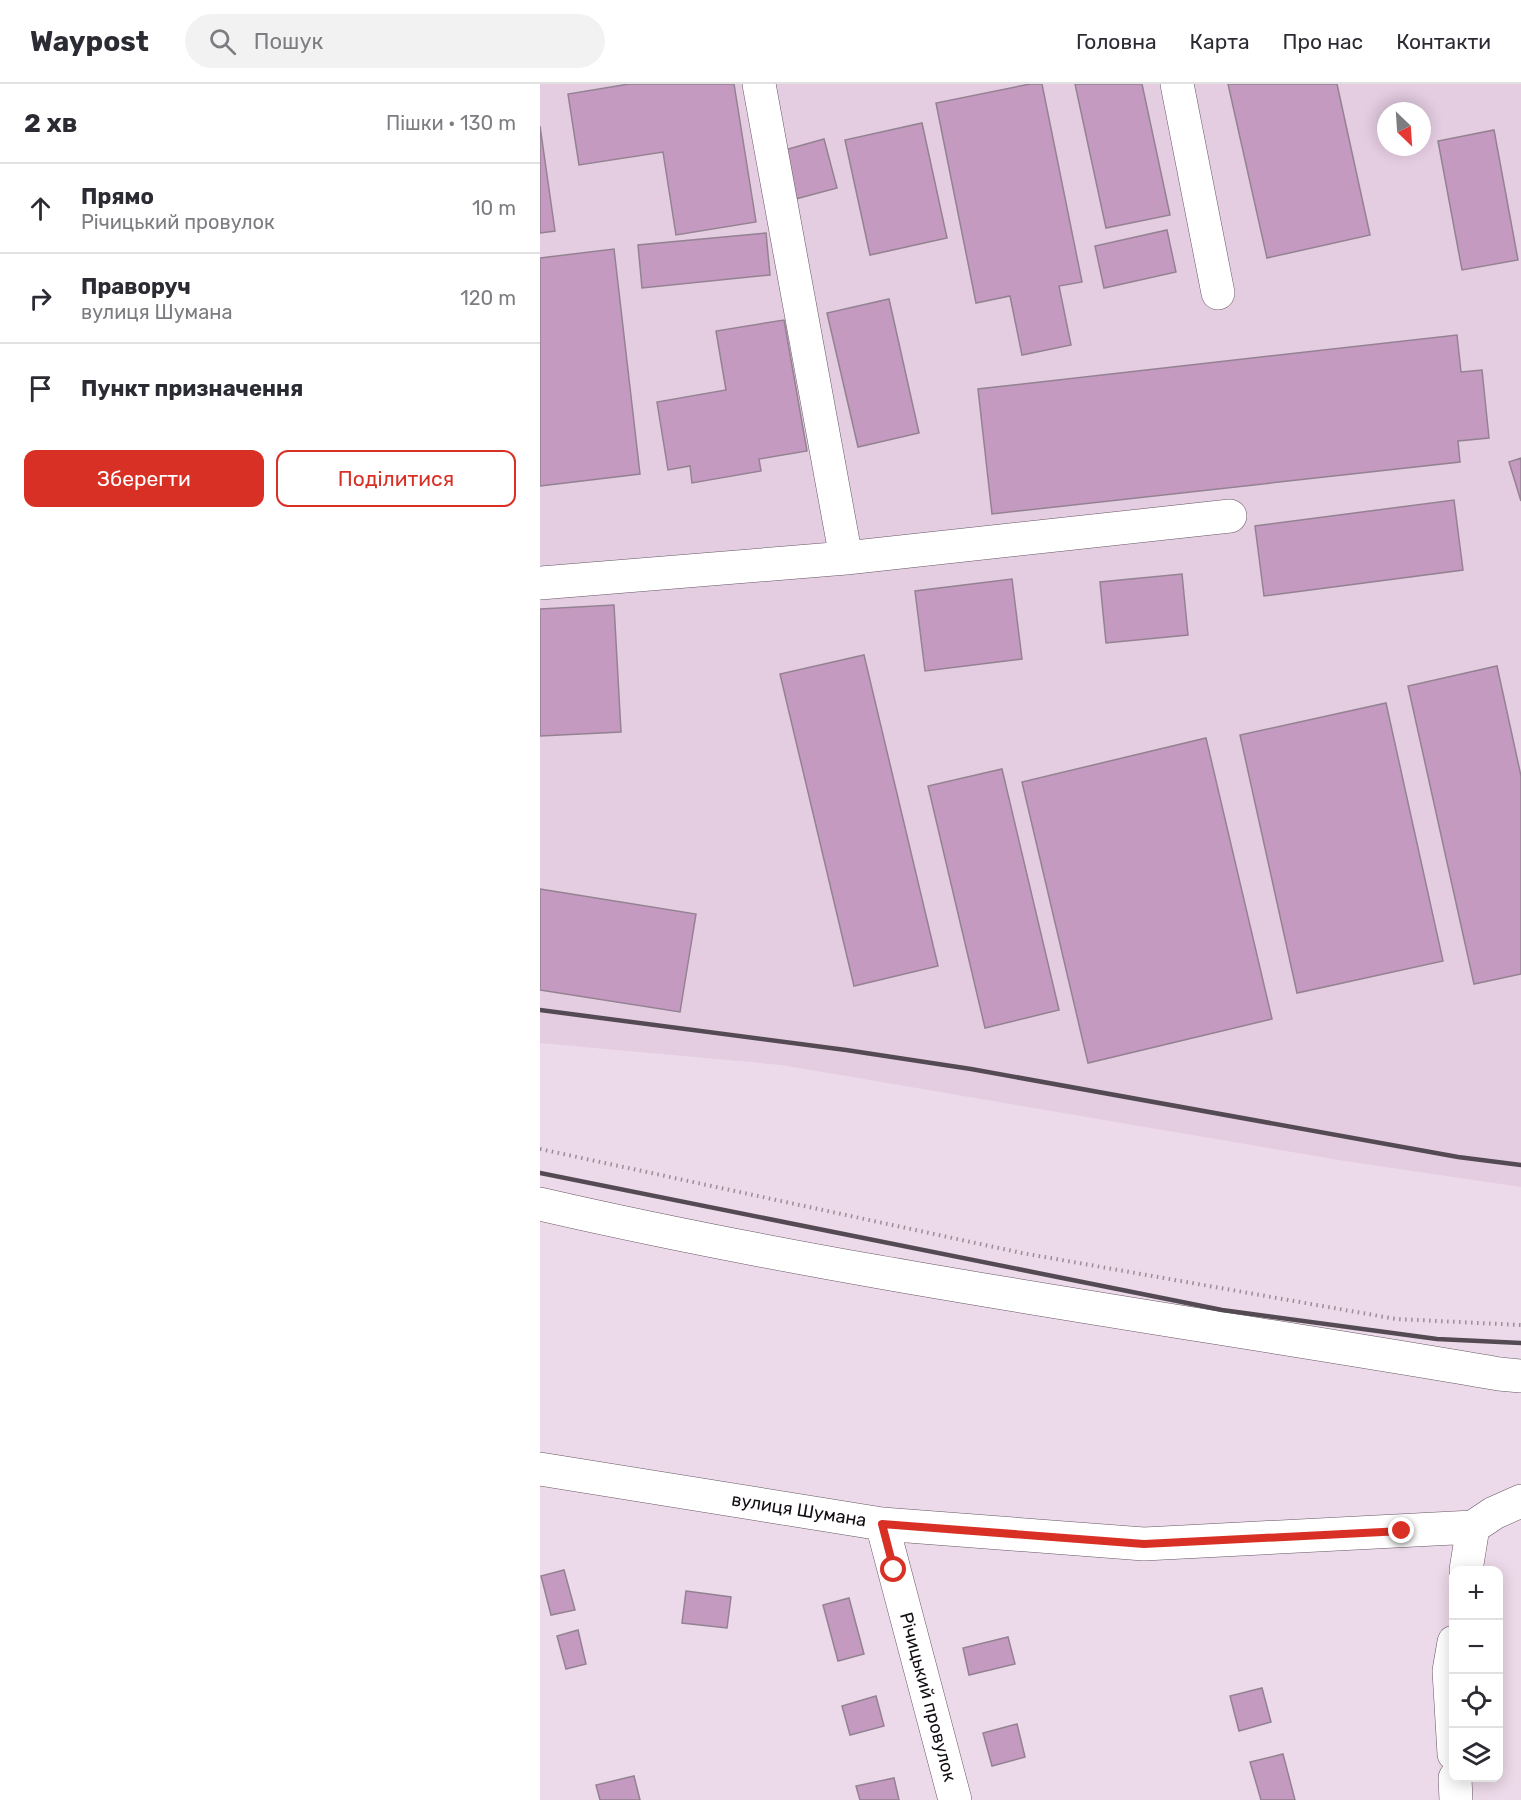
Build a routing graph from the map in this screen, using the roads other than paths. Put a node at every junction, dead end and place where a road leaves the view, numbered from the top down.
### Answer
1 (759, 84) edge
2 (1177, 84) edge
3 (1218, 293) dead end
4 (1230, 516) dead end
5 (846, 558) junction
6 (540, 583) edge
7 (540, 1204) edge
8 (1521, 1376) edge
9 (540, 1469) edge
10 (1521, 1502) edge
11 (882, 1524) junction
12 (1473, 1527) junction
13 (1467, 1566) edge
14 (1449, 1674) edge
15 (1452, 1728) edge
16 (1455, 1782) edge
17 (955, 1800) edge
18 (1456, 1800) edge

1 - 5 street
2 - 3 street
4 - 5 street
5 - 6 street
7 - 8 street
9 - 11 street, вулиця Шумана
10 - 12 street, вулиця Шумана
11 - 12 street, вулиця Шумана
11 - 17 street, Річицький провулок
12 - 13 street
14 - 15 street
16 - 18 street

